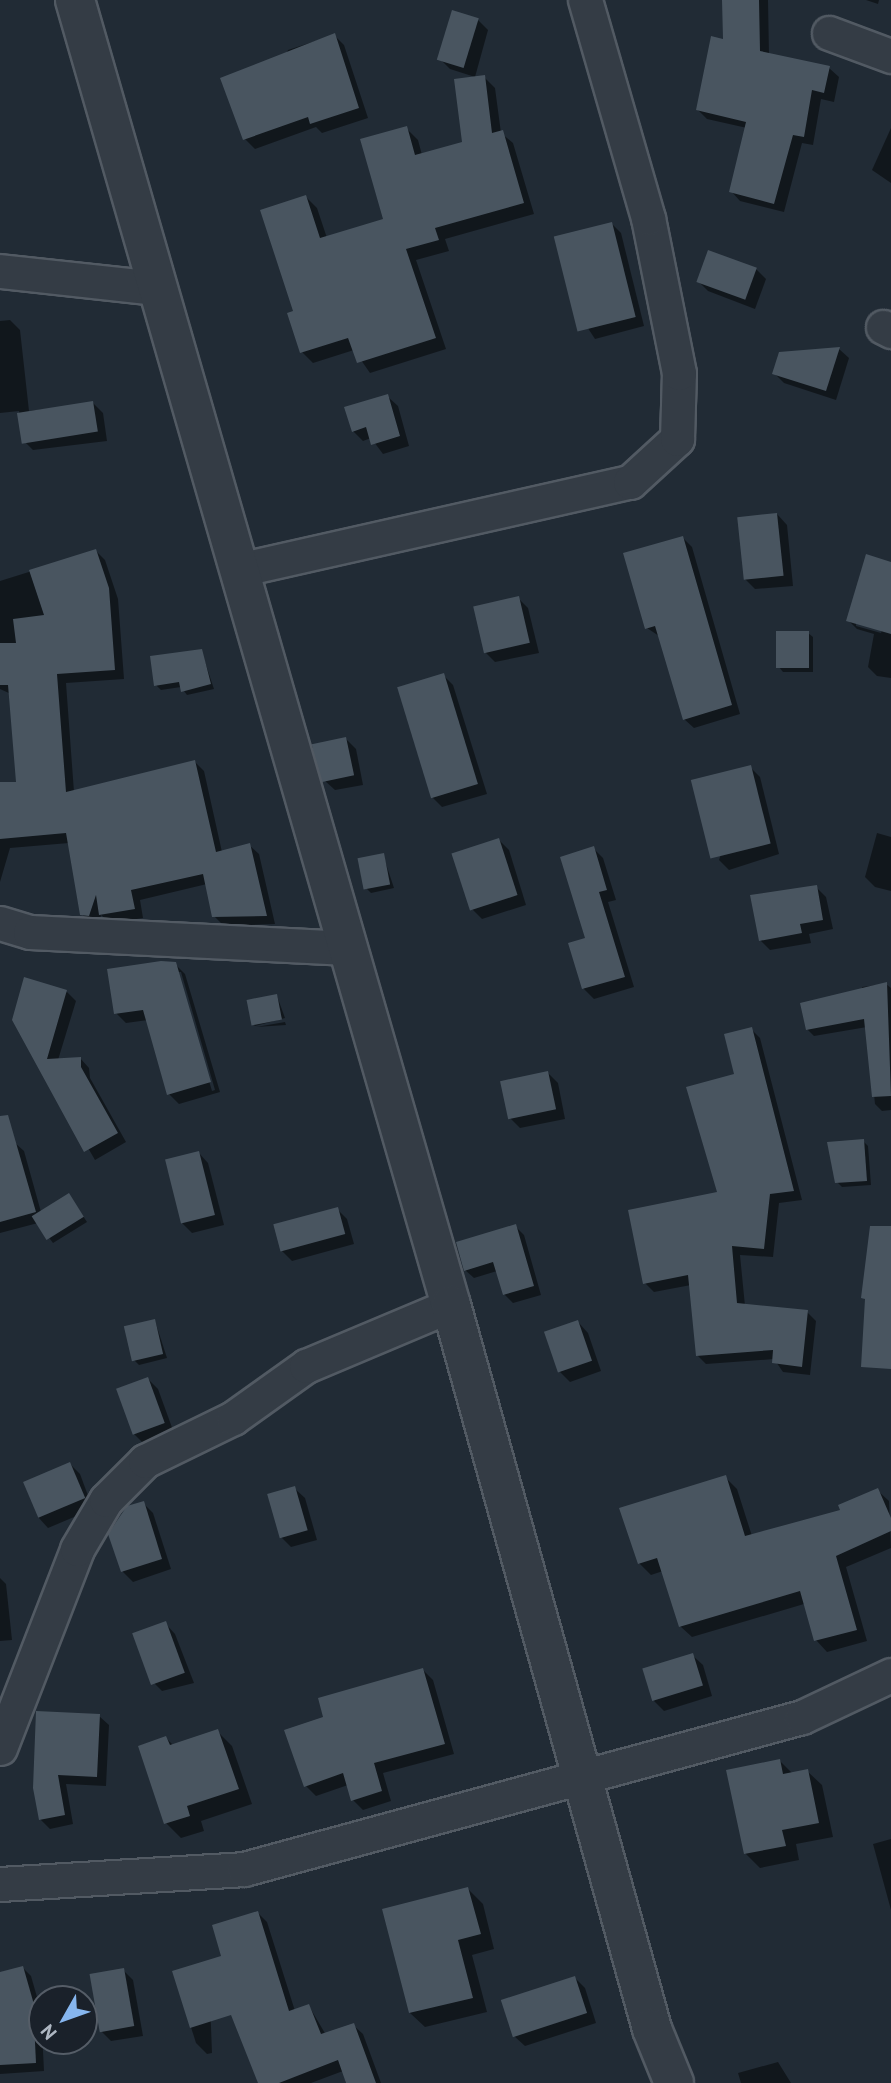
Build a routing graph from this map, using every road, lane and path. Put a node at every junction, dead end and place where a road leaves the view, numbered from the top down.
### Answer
1 (75, 0) edge
2 (585, 0) edge
3 (829, 33) dead end
4 (891, 56) edge
5 (0, 271) edge
6 (156, 288) junction
7 (238, 569) junction
8 (0, 923) edge
9 (348, 948) junction
10 (451, 1305) junction
11 (891, 1675) edge
12 (0, 1748) edge
13 (585, 1776) junction
14 (0, 1884) edge
15 (674, 2083) edge

1 - 6 street
2 - 7 street
3 - 4 street
5 - 6 street
6 - 7 street
7 - 9 street
8 - 9 street
9 - 10 street
10 - 12 street
10 - 13 street
11 - 13 street
13 - 14 street
13 - 15 street

